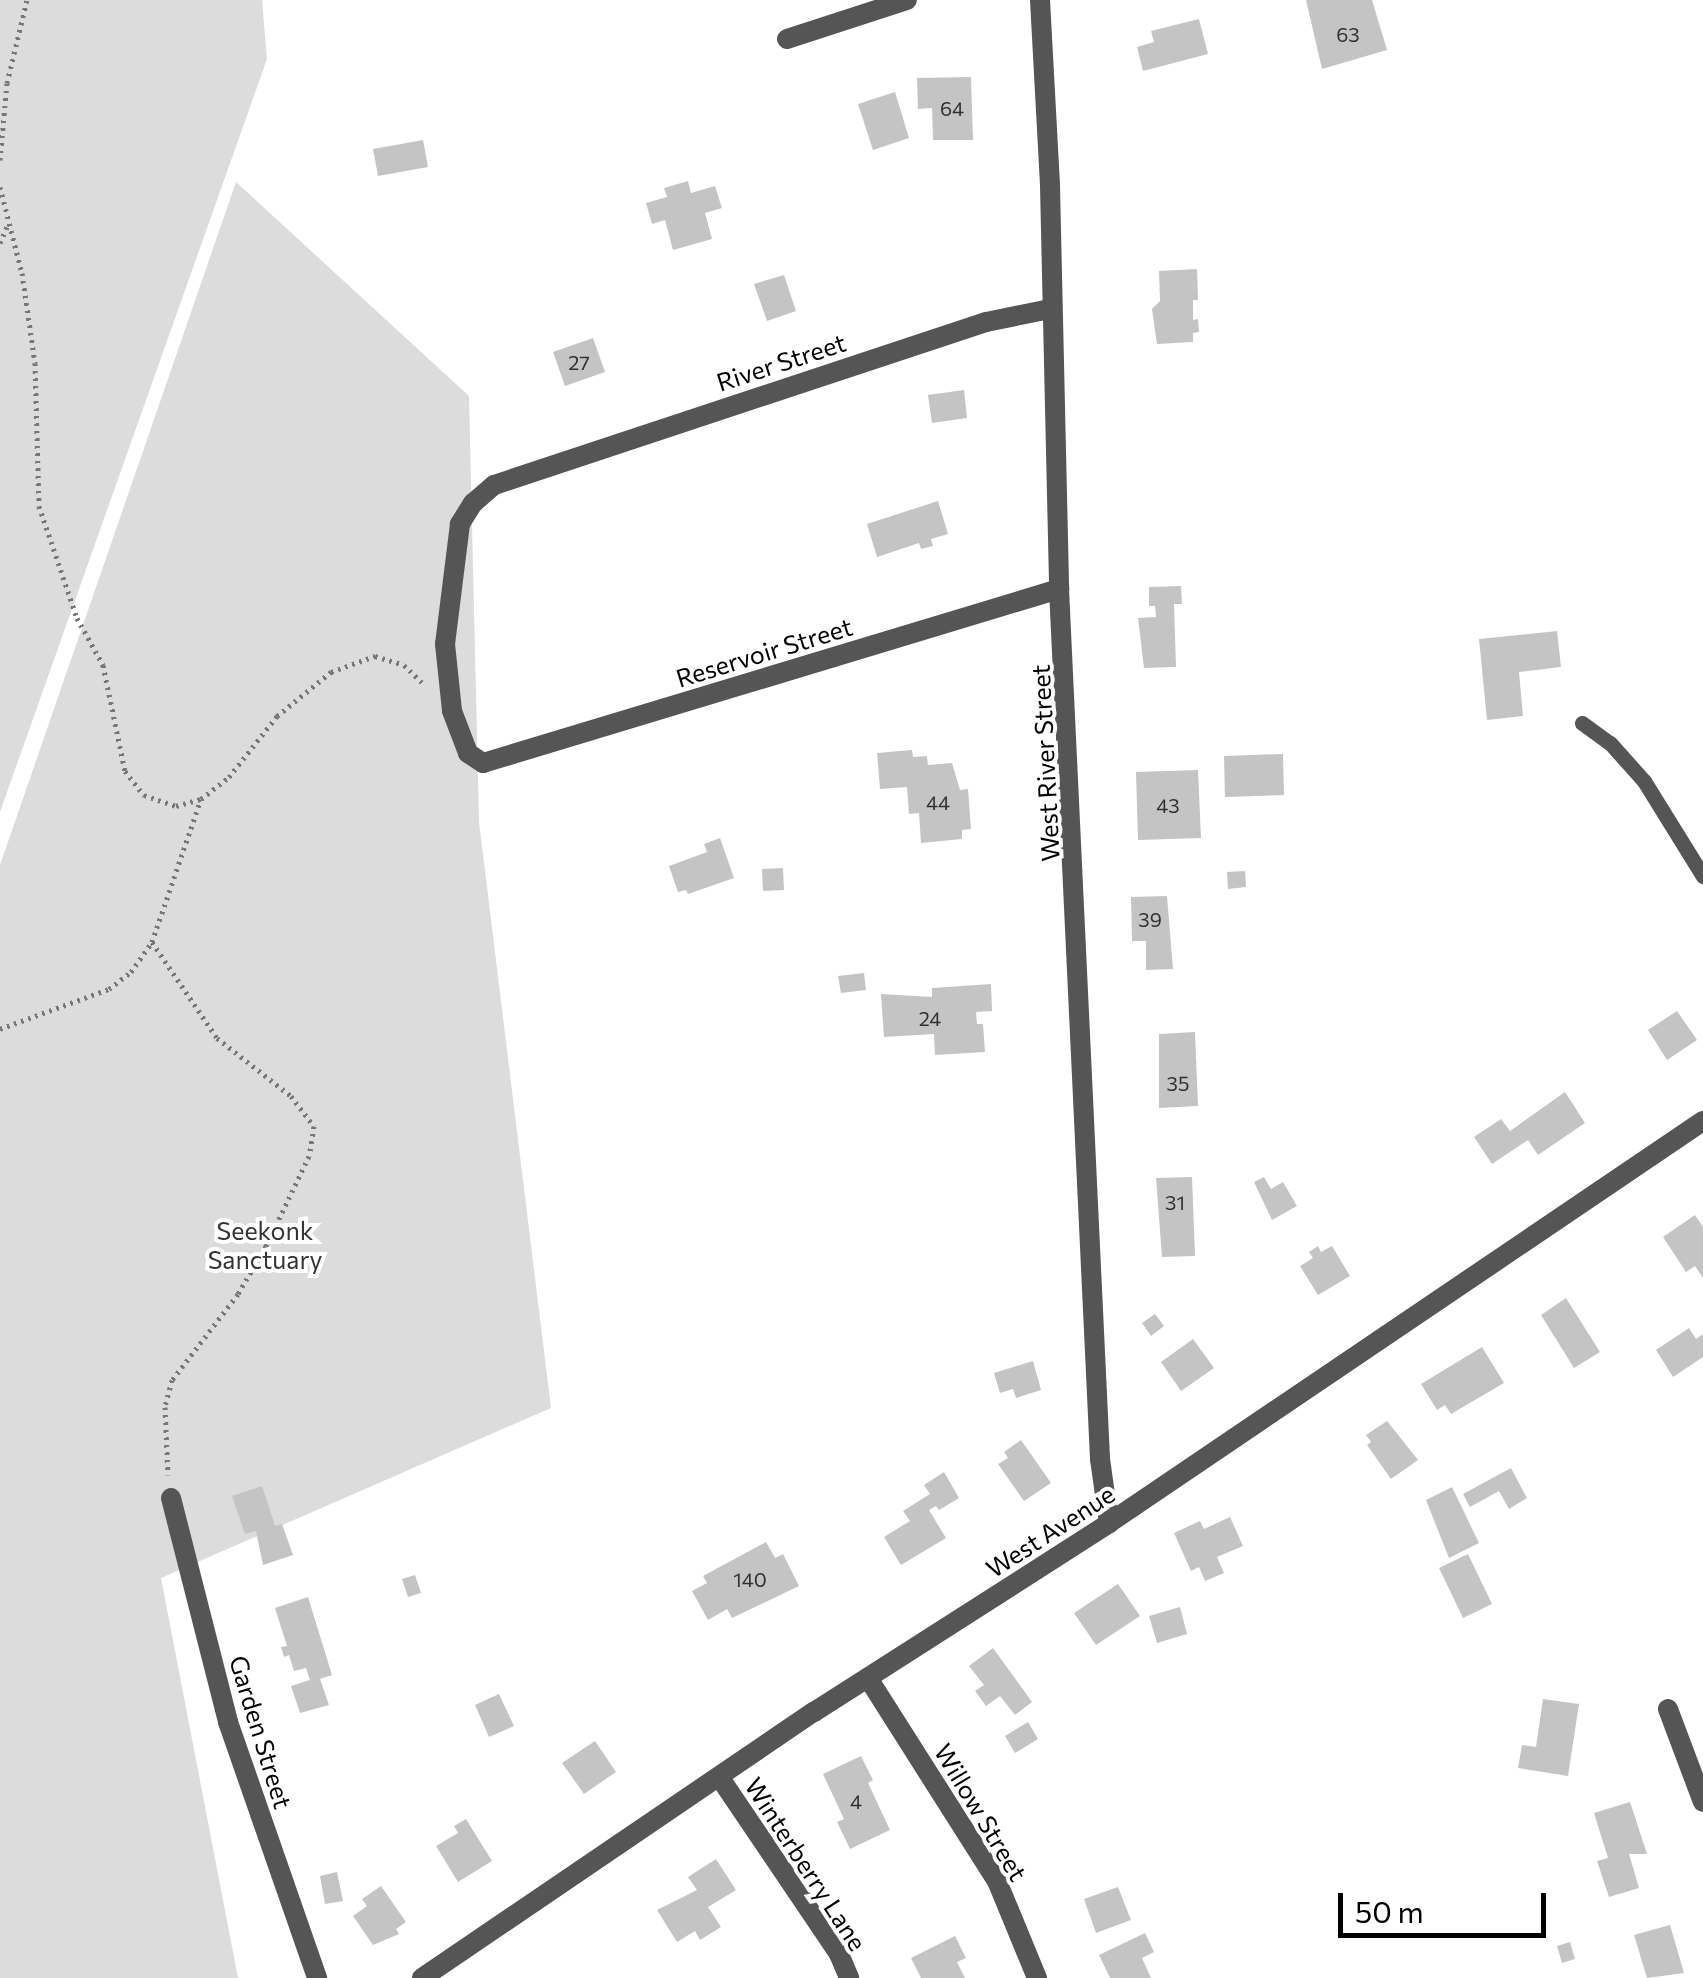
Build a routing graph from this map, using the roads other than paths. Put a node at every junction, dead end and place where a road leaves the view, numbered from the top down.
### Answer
1 (906, 0) edge
2 (1040, 0) edge
3 (787, 39) dead end
4 (1050, 309) junction
5 (1059, 589) junction
6 (1582, 723) dead end
7 (483, 763) joint
8 (1703, 876) edge
9 (1703, 1122) edge
10 (171, 1498) road end
11 (1109, 1523) junction
12 (868, 1678) junction
13 (1668, 1709) dead end
14 (720, 1778) junction
15 (1703, 1802) edge
16 (316, 1978) edge
17 (422, 1978) edge
18 (849, 1978) edge
19 (1037, 1978) edge

1 - 3 street
2 - 4 street, West River Street
4 - 5 street, West River Street
4 - 7 street, River Street
5 - 7 street, Reservoir Street
5 - 11 street, West River Street
6 - 8 lane
9 - 11 street, West Avenue
10 - 16 street, Garden Street
11 - 12 street, West Avenue
12 - 14 street, West Avenue
12 - 19 street, Willow Street
13 - 15 street
14 - 17 street, West Avenue
14 - 18 street, Winterberry Lane

